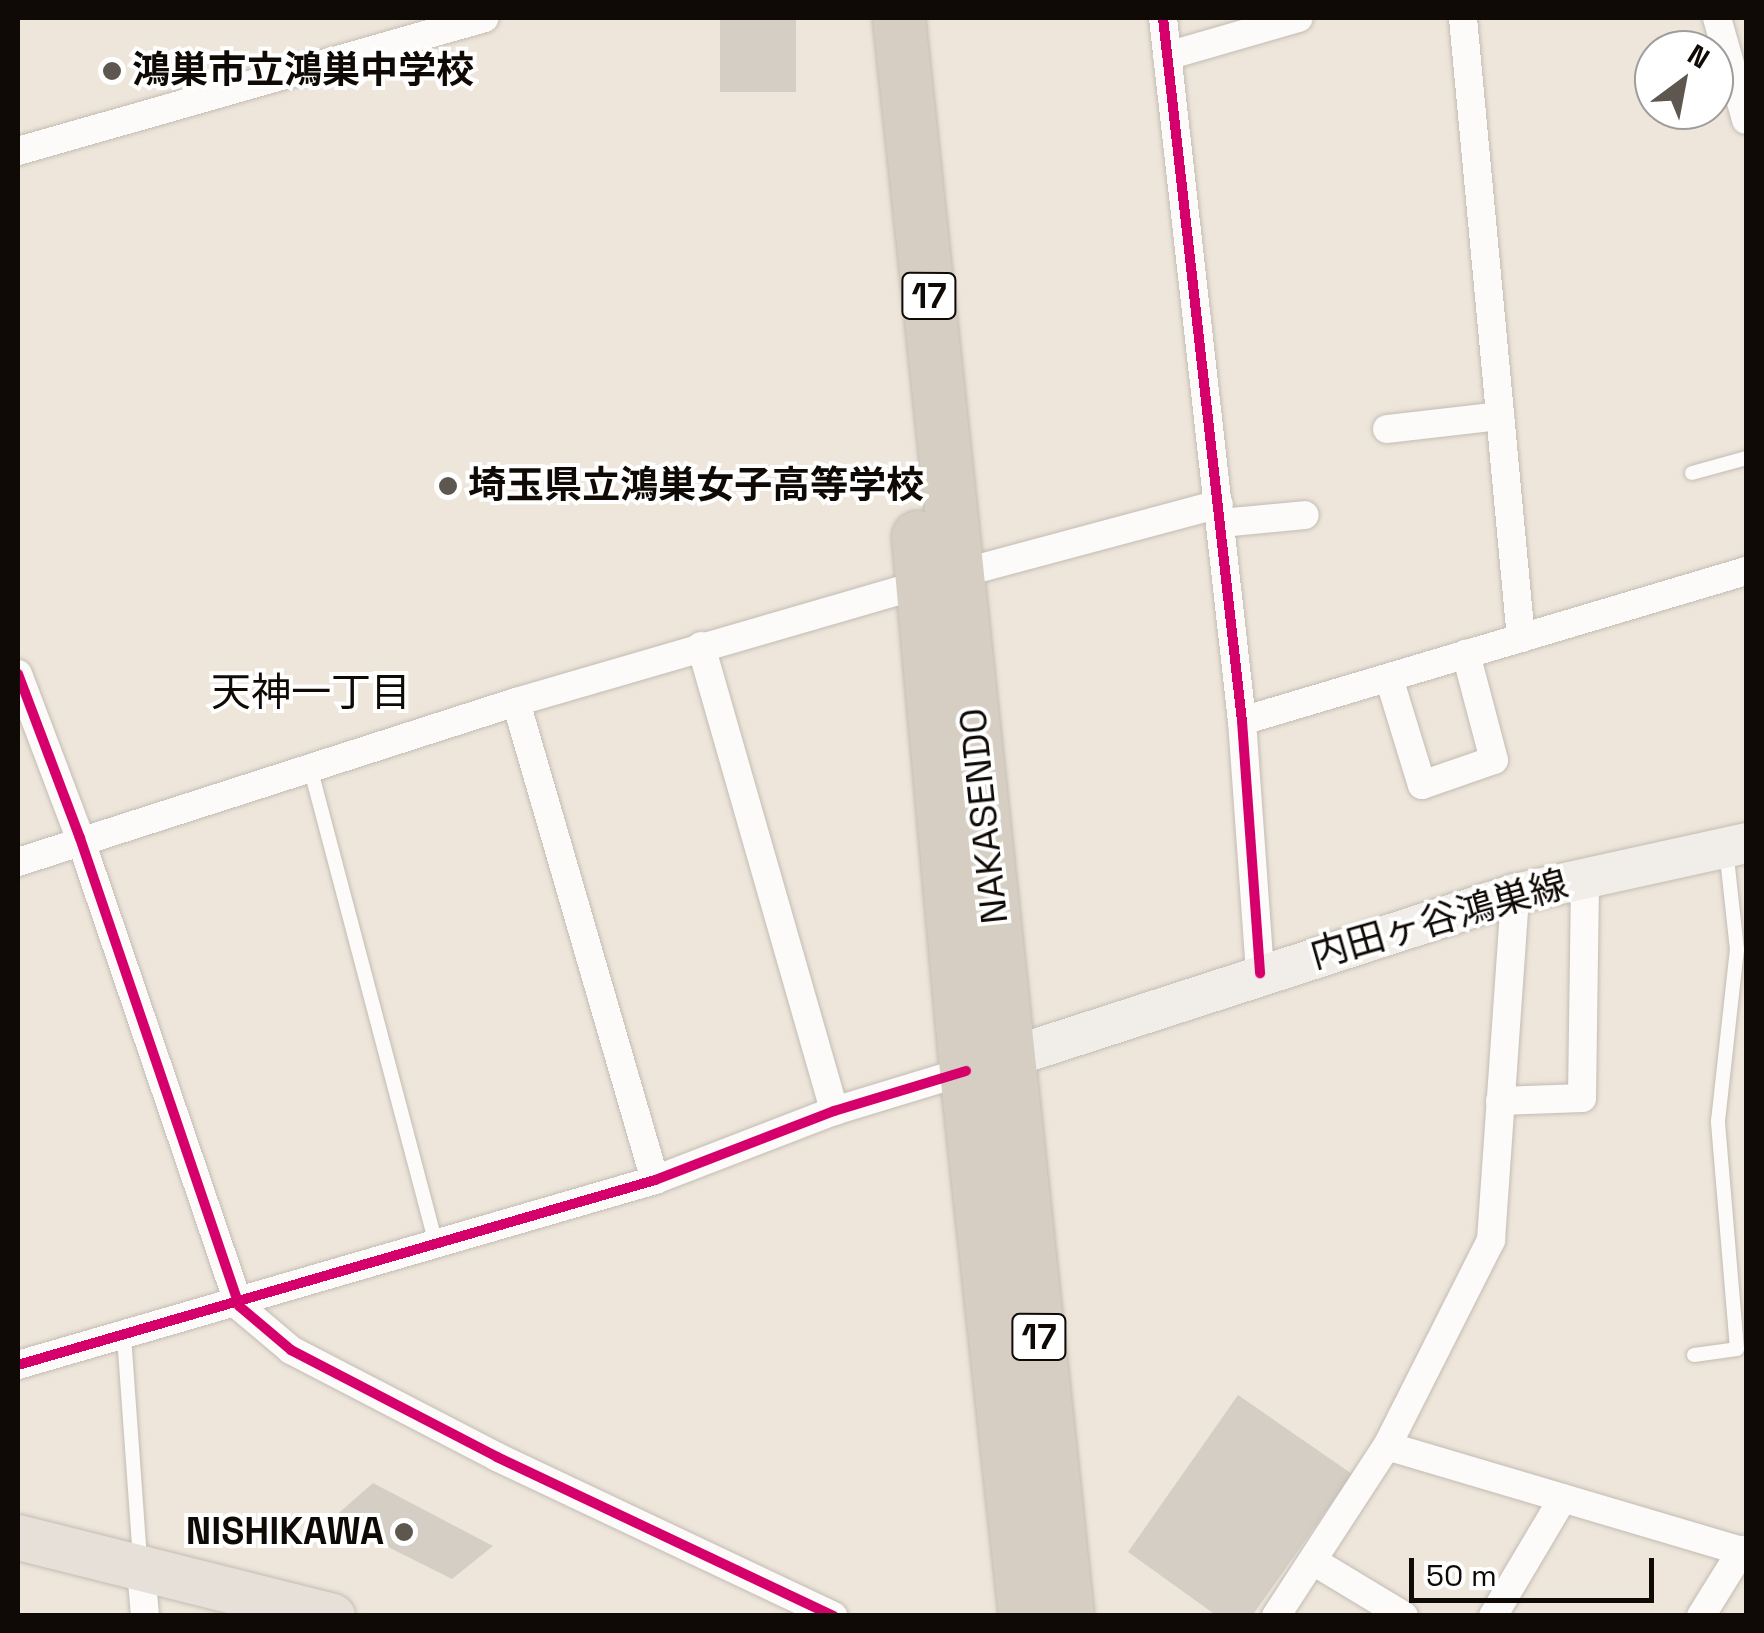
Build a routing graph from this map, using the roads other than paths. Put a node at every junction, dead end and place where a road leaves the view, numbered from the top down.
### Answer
1 (484, 18) edge
2 (866, 18) edge
3 (899, 18) edge
4 (1164, 18) edge
5 (1299, 18) edge
6 (1462, 18) edge
7 (1717, 18) edge
8 (1167, 56) junction
9 (1746, 120) edge
10 (18, 151) edge
11 (1500, 416) junction
12 (1387, 429) dead end
13 (1746, 458) edge
14 (1692, 473) dead end
15 (1220, 514) junction
16 (1306, 514) dead end
17 (1746, 572) edge
18 (941, 579) junction
19 (1521, 638) junction
20 (701, 646) junction
21 (1466, 654) junction
22 (18, 674) edge
23 (1388, 678) junction
24 (516, 702) junction
25 (1242, 721) junction
26 (310, 767) junction
27 (80, 838) junction
28 (1736, 845) edge
29 (18, 862) edge
30 (1585, 877) junction
31 (1515, 894) junction
32 (1260, 973) junction
33 (988, 1064) junction
34 (1500, 1102) junction
35 (834, 1110) junction
36 (655, 1180) junction
37 (436, 1244) junction
38 (239, 1306) junction
39 (124, 1336) junction
40 (1694, 1355) dead end
41 (18, 1364) edge
42 (1387, 1446) junction
43 (1563, 1498) junction
44 (18, 1537) edge
45 (1744, 1551) edge
46 (1312, 1561) junction
47 (141, 1570) junction
48 (1502, 1613) edge
49 (145, 1616) edge
50 (332, 1616) edge
51 (833, 1616) edge
52 (1025, 1616) edge
53 (1068, 1616) edge
54 (1276, 1616) edge
55 (1404, 1616) edge
56 (1701, 1616) edge

1 - 10 street
2 - 18 highway, NAKASENDO / 17
3 - 18 highway, NAKASENDO / 17
4 - 8 street
5 - 8 street
6 - 11 street
7 - 9 street
8 - 15 street
11 - 12 street
11 - 19 street
13 - 14 lane
15 - 16 street
15 - 18 street
15 - 25 street
17 - 19 street
18 - 20 street
18 - 33 highway, NAKASENDO / 17
19 - 21 street
20 - 24 street
20 - 35 street
21 - 23 street
21 - 23 street
22 - 27 street
23 - 25 street
24 - 26 street
24 - 36 street
25 - 32 street
26 - 27 street
26 - 37 lane
27 - 29 street
27 - 38 street
28 - 30 main road, 内田ヶ谷鴻巣線
28 - 40 lane
30 - 31 main road, 内田ヶ谷鴻巣線
30 - 34 street
31 - 32 main road, 内田ヶ谷鴻巣線
31 - 34 street
32 - 33 main road, 内田ヶ谷鴻巣線
33 - 35 street
33 - 52 highway, NAKASENDO / 17
33 - 53 highway, NAKASENDO / 17
34 - 42 street
35 - 36 street
36 - 37 street
37 - 38 street
38 - 39 street
38 - 51 street
39 - 41 street
39 - 47 lane
42 - 43 street
42 - 46 street
43 - 45 street
43 - 48 street
44 - 47 main road
45 - 56 street
46 - 54 street
46 - 55 street
47 - 49 street
47 - 50 main road

